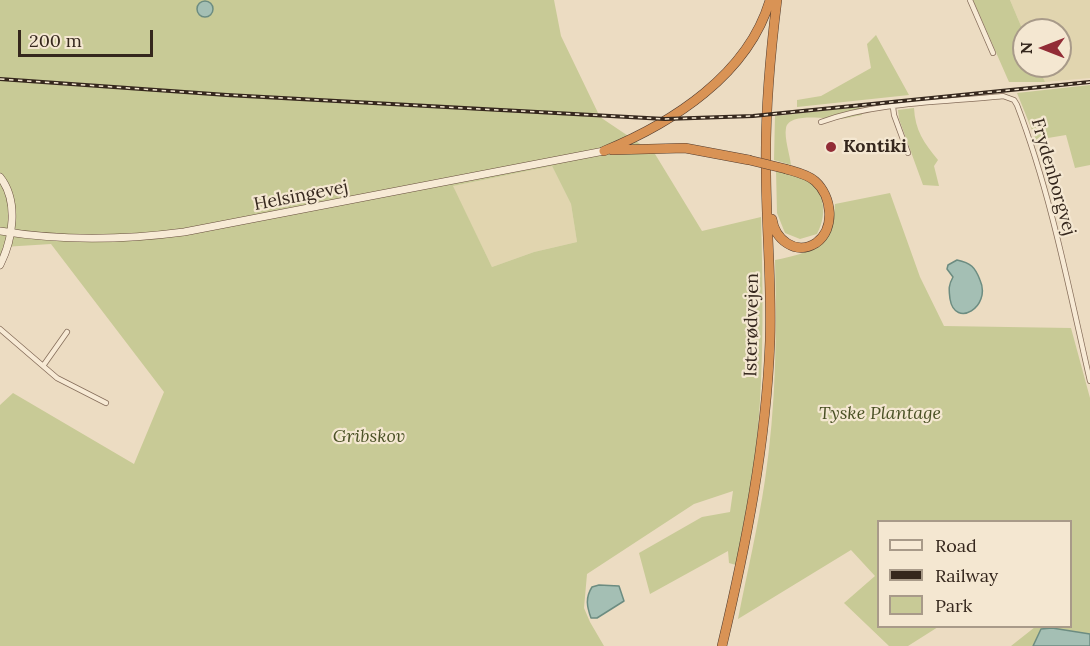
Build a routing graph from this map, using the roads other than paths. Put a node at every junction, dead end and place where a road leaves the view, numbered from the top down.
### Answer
1 (770, 0) edge
2 (777, 0) edge
3 (970, 0) edge
4 (776, 13) junction
5 (993, 53) dead end
6 (893, 107) junction
7 (821, 122) dead end
8 (604, 151) junction
9 (908, 153) dead end
10 (0, 177) edge
11 (0, 231) edge
12 (10, 232) junction
13 (0, 265) edge
14 (0, 329) edge
15 (67, 332) dead end
16 (43, 366) junction
17 (1090, 381) edge
18 (106, 403) dead end
19 (722, 646) edge

1 - 8 highway
2 - 4 highway, Isterødvejen
3 - 5 street
4 - 8 highway, bridge
4 - 19 highway, Isterødvejen
6 - 7 street, Frydenborgvej
6 - 9 street
6 - 17 street, Frydenborgvej
8 - 12 street, Helsingevej
10 - 12 street
11 - 12 street, Helsingevej
12 - 13 street
14 - 16 street
15 - 16 street
16 - 18 street

